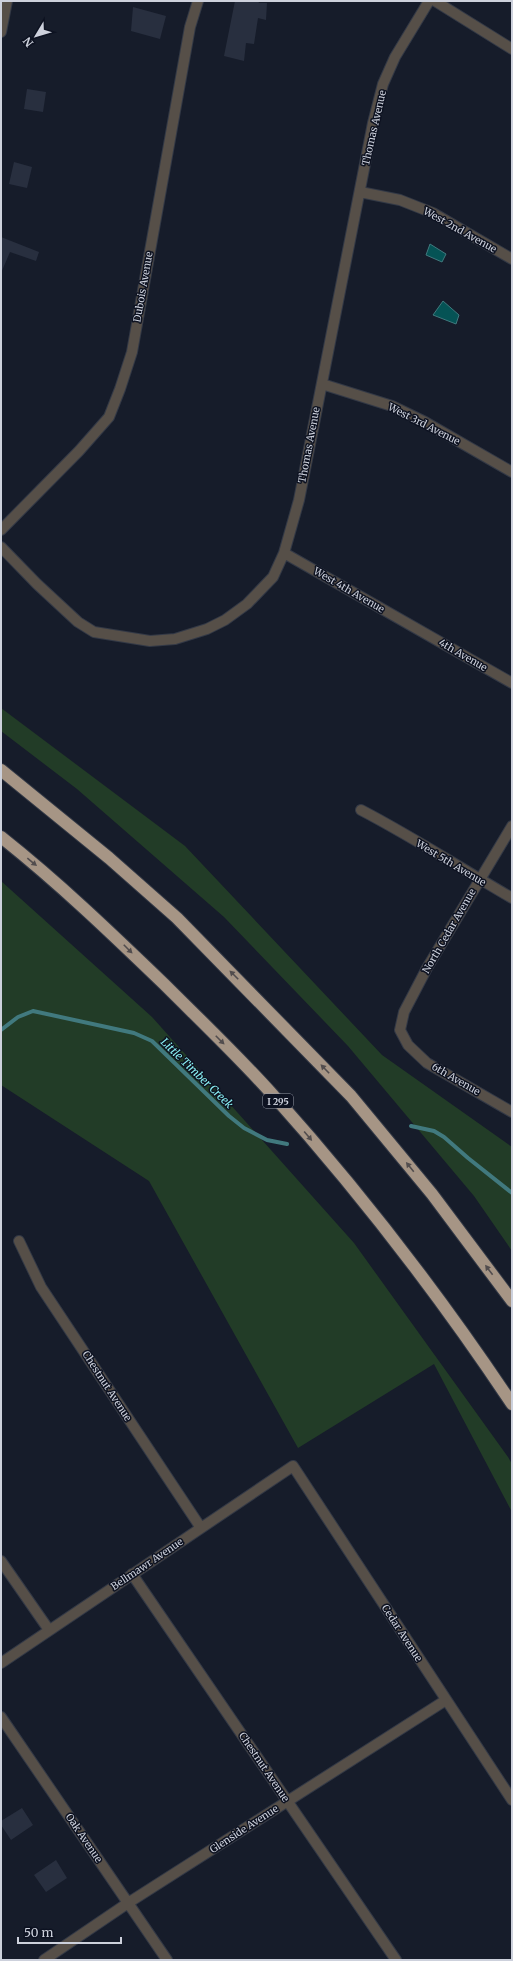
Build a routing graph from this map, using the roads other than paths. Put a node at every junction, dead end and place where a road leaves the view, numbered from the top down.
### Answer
1 (7, 1) edge
2 (198, 1) edge
3 (429, 1) edge
4 (435, 1) edge
5 (1, 32) edge
6 (512, 49) edge
7 (360, 192) junction
8 (512, 259) edge
9 (322, 384) junction
10 (512, 472) edge
11 (1, 530) edge
12 (1, 547) edge
13 (284, 553) junction
14 (414, 627) joint
15 (512, 683) edge
16 (1, 770) edge
17 (361, 810) dead end
18 (512, 826) edge
19 (1, 837) edge
20 (480, 879) junction
21 (512, 898) edge
22 (405, 1040) joint
23 (512, 1112) edge
24 (19, 1241) dead end
25 (512, 1301) edge
26 (512, 1404) edge
27 (293, 1466) joint
28 (201, 1528) junction
29 (1, 1561) edge
30 (132, 1574) junction
31 (48, 1630) junction
32 (1, 1663) edge
33 (446, 1700) junction
34 (1, 1717) edge
35 (512, 1800) edge
36 (288, 1801) junction
37 (128, 1903) junction
38 (44, 1960) edge
39 (166, 1960) edge
40 (396, 1960) edge

1 - 5 street
2 - 11 street, Dubois Avenue
3 - 7 street, Thomas Avenue
4 - 6 street
7 - 8 street, West 2nd Avenue
7 - 9 street, Thomas Avenue
9 - 10 street, West 3rd Avenue
9 - 13 street, Thomas Avenue
12 - 13 street, Thomas Avenue
13 - 14 street, West 4th Avenue
14 - 15 street, 4th Avenue
25 -> 16 highway
17 - 20 street, West 5th Avenue
18 - 20 street, North Cedar Avenue
19 -> 26 highway, I 295
20 - 21 street, West 5th Avenue
20 - 22 street, North Cedar Avenue
22 - 23 street, 6th Avenue
24 - 28 street, Chestnut Avenue
27 - 28 street, Bellmawr Avenue
27 - 33 street, Cedar Avenue
28 - 30 street, Bellmawr Avenue
29 - 31 street
30 - 31 street, Bellmawr Avenue
30 - 36 street, Chestnut Avenue
31 - 32 street, Bellmawr Avenue
33 - 35 street, Cedar Avenue
33 - 36 street, Glenside Avenue
34 - 37 street, Oak Avenue
36 - 37 street, Glenside Avenue
36 - 40 street, Chestnut Avenue
37 - 38 street, Glenside Avenue
37 - 39 street, Oak Avenue

